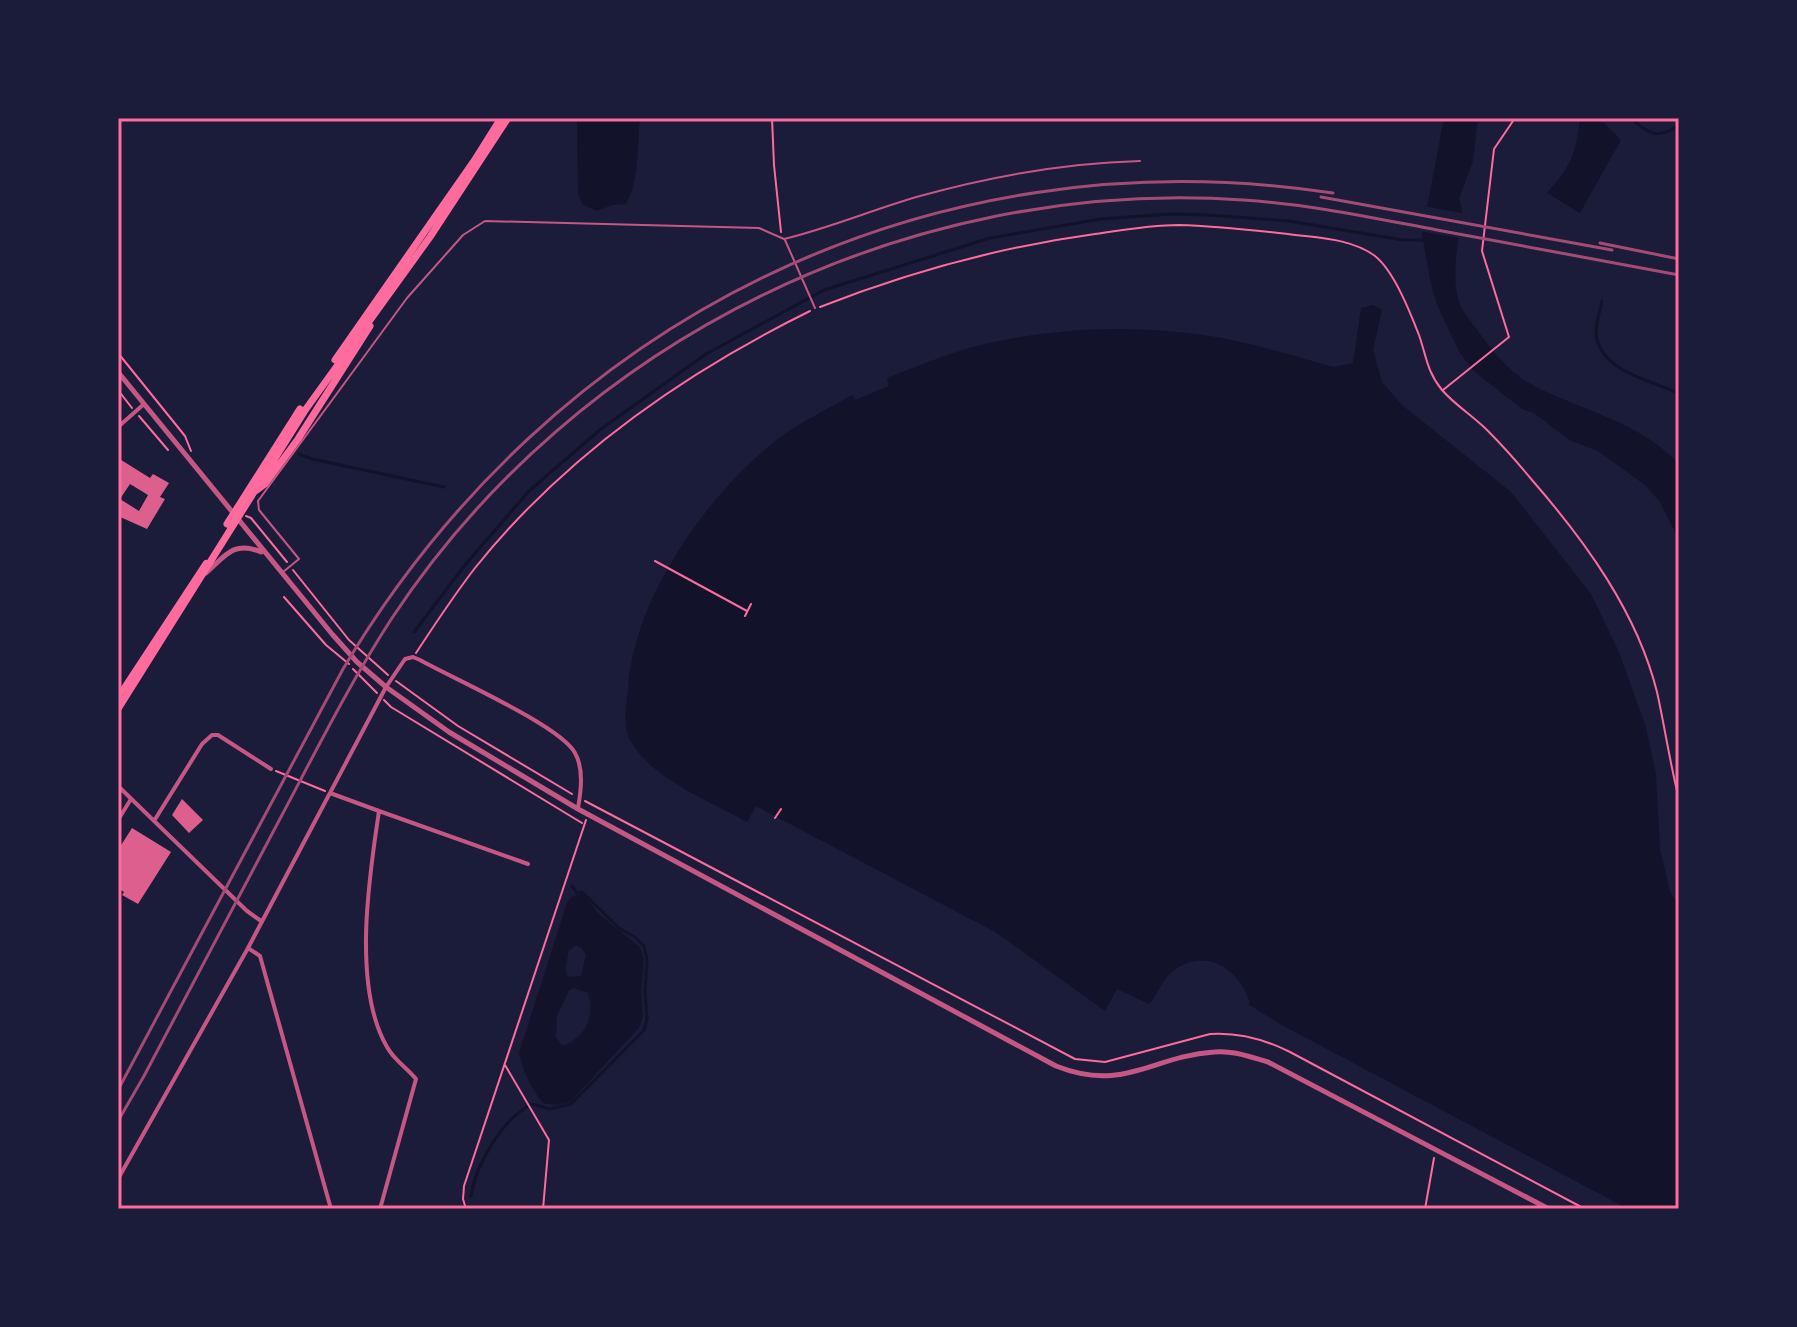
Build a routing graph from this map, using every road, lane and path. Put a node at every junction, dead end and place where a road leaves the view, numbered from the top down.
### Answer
1 (501, 118) edge
2 (508, 118) edge
3 (772, 118) edge
4 (1515, 118) edge
5 (1140, 161) dead end
6 (780, 227) dead end
7 (784, 239) junction
8 (387, 296) junction
9 (815, 308) junction
10 (118, 353) edge
11 (118, 372) edge
12 (118, 390) edge
13 (1442, 390) junction
14 (144, 404) junction
15 (304, 408) junction
16 (135, 411) junction
17 (118, 427) edge
18 (168, 450) dead end
19 (192, 452) dead end
20 (238, 514) junction
21 (266, 555) junction
22 (655, 561) dead end
23 (290, 566) junction
24 (281, 574) junction
25 (188, 589) junction
26 (284, 597) dead end
27 (751, 604) dead end
28 (747, 611) junction
29 (745, 616) dead end
30 (413, 657) junction
31 (371, 661) dead end
32 (386, 687) junction
33 (402, 687) dead end
34 (381, 697) junction
35 (118, 698) edge
36 (118, 709) edge
37 (271, 769) joint
38 (118, 786) edge
39 (330, 793) junction
40 (580, 798) junction
41 (131, 799) junction
42 (1679, 799) edge
43 (578, 809) junction
44 (781, 809) dead end
45 (379, 811) junction
46 (775, 818) dead end
47 (118, 820) edge
48 (154, 821) junction
49 (528, 864) dead end
50 (261, 921) junction
51 (248, 948) junction
52 (505, 1063) junction
53 (1438, 1150) junction
54 (118, 1179) edge
55 (331, 1209) edge
56 (380, 1209) edge
57 (466, 1209) edge
58 (543, 1209) edge
59 (1425, 1209) edge
60 (1549, 1209) edge
61 (1585, 1209) edge

1 - 15 highway
2 - 8 highway
3 - 6 path
4 - 13 path
5 - 7 lane
7 - 9 lane
7 - 23 lane
8 - 15 highway
8 - 20 highway
9 - 13 path
9 - 30 path
10 - 19 path
11 - 14 street
12 - 16 path
13 - 42 path
14 - 16 street
14 - 20 street
15 - 35 highway
15 - 36 highway
16 - 17 street
16 - 18 path
20 - 21 street
20 - 23 path
20 - 25 main road
21 - 24 street
21 - 25 street
22 - 28 path
23 - 24 lane
23 - 31 path
24 - 32 street
25 - 35 main road
26 - 34 path
27 - 28 path
28 - 29 path
30 - 32 street
30 - 40 street
32 - 34 street
32 - 43 street
33 - 40 path
34 - 39 street
34 - 52 path
37 - 39 path
37 - 48 street
38 - 41 street
39 - 45 street
39 - 50 street
40 - 43 street
40 - 61 path
41 - 47 street
41 - 48 street
43 - 53 street
44 - 46 path
45 - 49 street
45 - 56 street
48 - 50 street
50 - 51 street
51 - 54 street
51 - 55 street
52 - 57 path
52 - 58 path
53 - 59 path
53 - 60 street

